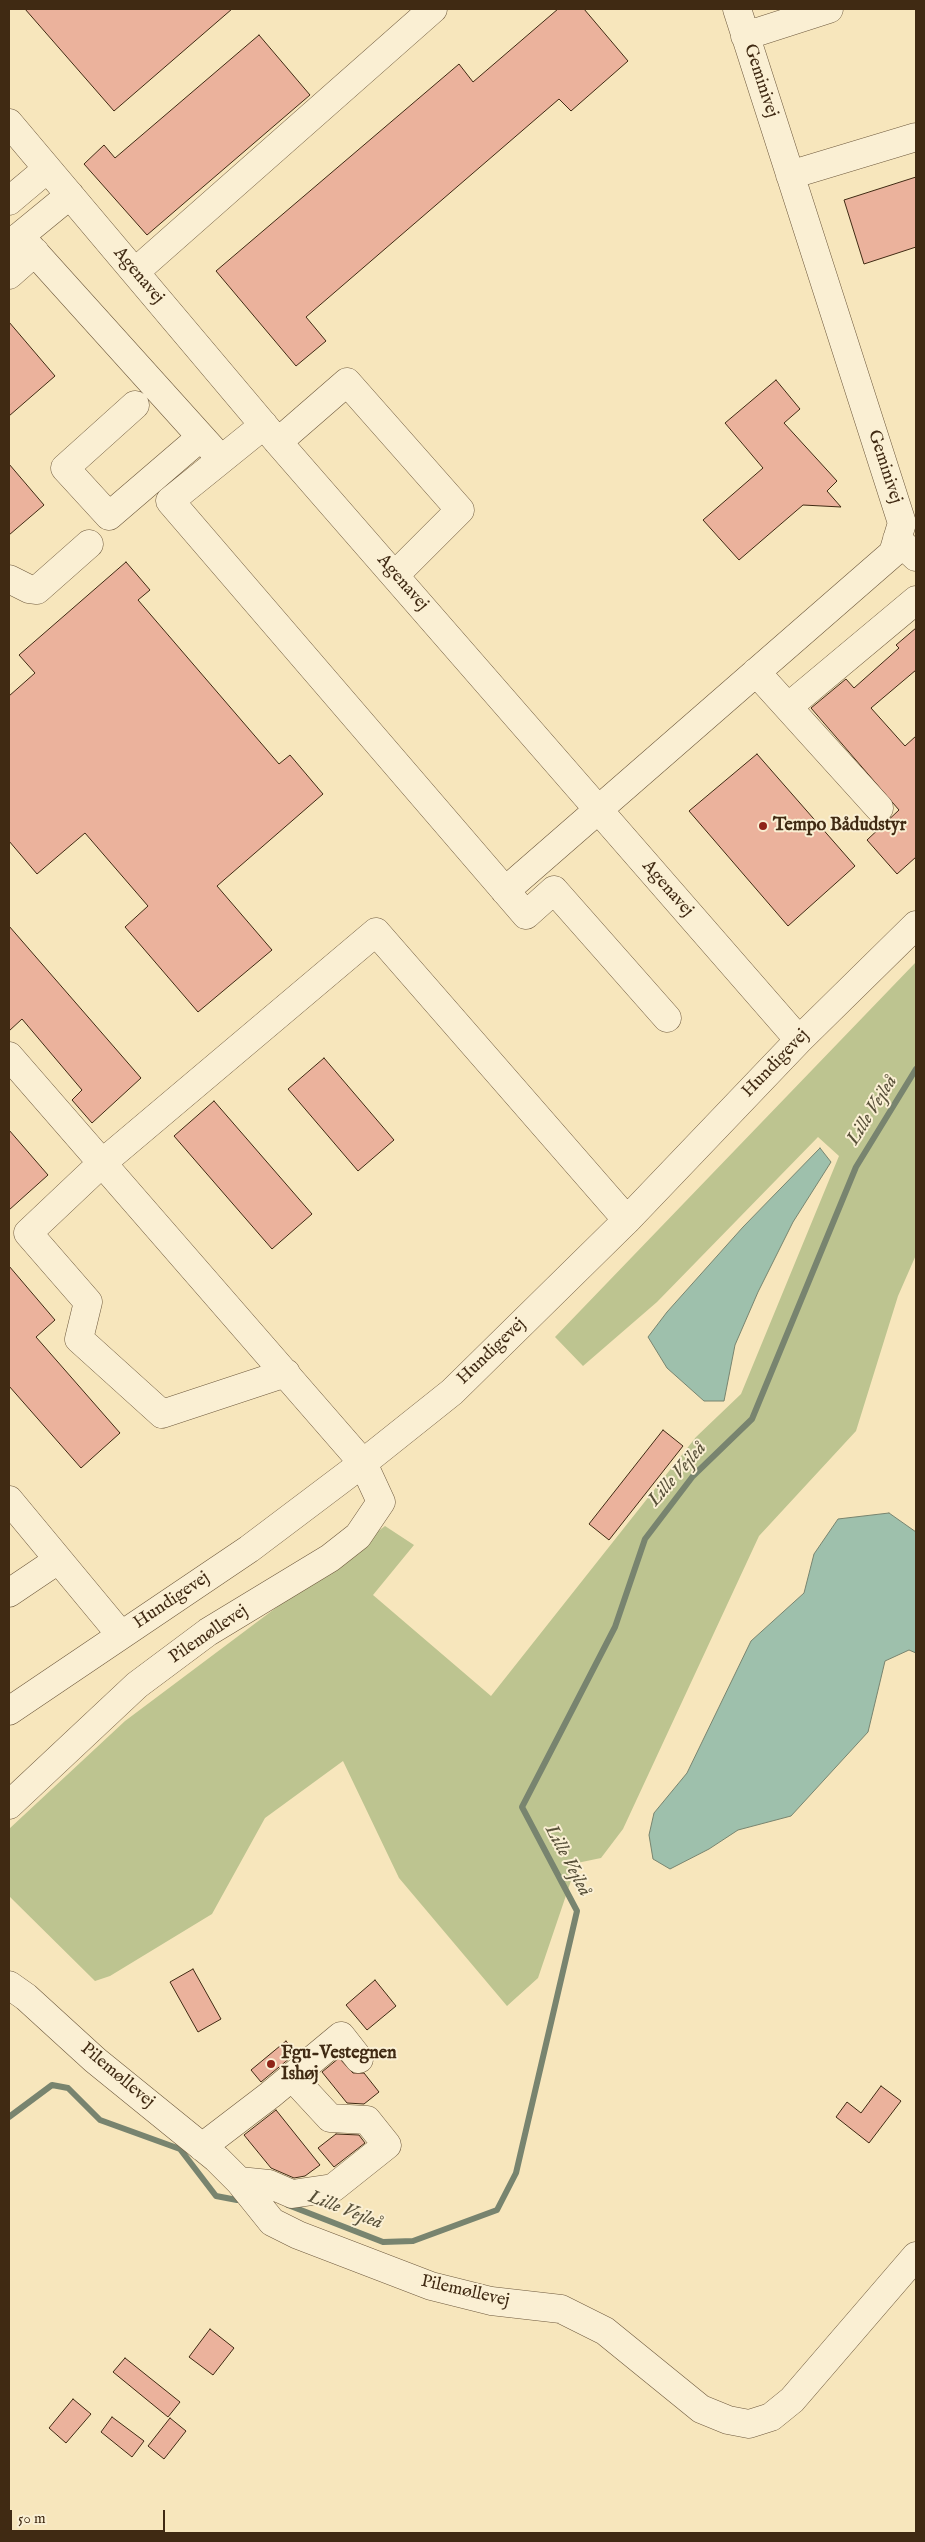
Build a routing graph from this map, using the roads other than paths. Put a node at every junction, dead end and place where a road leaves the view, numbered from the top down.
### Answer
1 (432, 9) edge
2 (737, 9) edge
3 (829, 9) edge
4 (746, 36) junction
5 (9, 123) edge
6 (916, 137) edge
7 (47, 169) junction
8 (790, 175) junction
9 (70, 195) junction
10 (9, 201) edge
11 (21, 244) edge
12 (135, 272) junction
13 (9, 275) edge
14 (135, 405) dead end
15 (271, 433) junction
16 (201, 438) junction
17 (221, 459) junction
18 (89, 544) dead end
19 (907, 548) edge
20 (396, 576) junction
21 (9, 579) edge
22 (916, 600) edge
23 (756, 672) junction
24 (788, 707) junction
25 (879, 808) dead end
26 (598, 810) junction
27 (505, 891) junction
28 (916, 925) edge
29 (667, 1018) dead end
30 (799, 1040) junction
31 (9, 1056) edge
32 (101, 1164) junction
33 (627, 1220) junction
34 (286, 1373) junction
35 (363, 1463) junction
36 (9, 1500) edge
37 (58, 1560) junction
38 (9, 1593) edge
39 (121, 1636) junction
40 (9, 1711) edge
41 (9, 1805) edge
42 (9, 1985) edge
43 (359, 2059) dead end
44 (292, 2077) junction
45 (202, 2147) junction
46 (239, 2181) junction
47 (916, 2256) edge

1 - 12 street
2 - 4 street, Geminivej
3 - 4 street
4 - 8 street, Geminivej
5 - 7 street, Agenavej
6 - 8 street
7 - 9 street, Agenavej
7 - 10 street
8 - 19 street, Geminivej
9 - 11 street
9 - 12 street, Agenavej
11 - 13 street
11 - 16 street
12 - 15 street, Agenavej
14 - 16 street
15 - 17 street
15 - 20 street, Agenavej
15 - 20 street
16 - 17 street
17 - 27 street
18 - 21 street
19 - 23 street, Geminivej
20 - 26 street, Agenavej
22 - 24 street
23 - 24 street
23 - 26 street, Geminivej
24 - 25 street
26 - 27 street, Geminivej
26 - 30 street, Agenavej
27 - 29 street
28 - 30 street, Hundigevej
30 - 33 street, Hundigevej
31 - 32 street
32 - 33 street
32 - 34 street
32 - 34 street
33 - 35 street, Hundigevej
34 - 35 street
35 - 39 street, Hundigevej
35 - 41 street, Pilemøllevej
36 - 37 street
37 - 38 street
37 - 39 street
39 - 40 street, Hundigevej
42 - 45 street, Pilemøllevej
43 - 44 street
44 - 45 street
44 - 46 street
45 - 46 street, Pilemøllevej
46 - 47 street, Pilemøllevej

